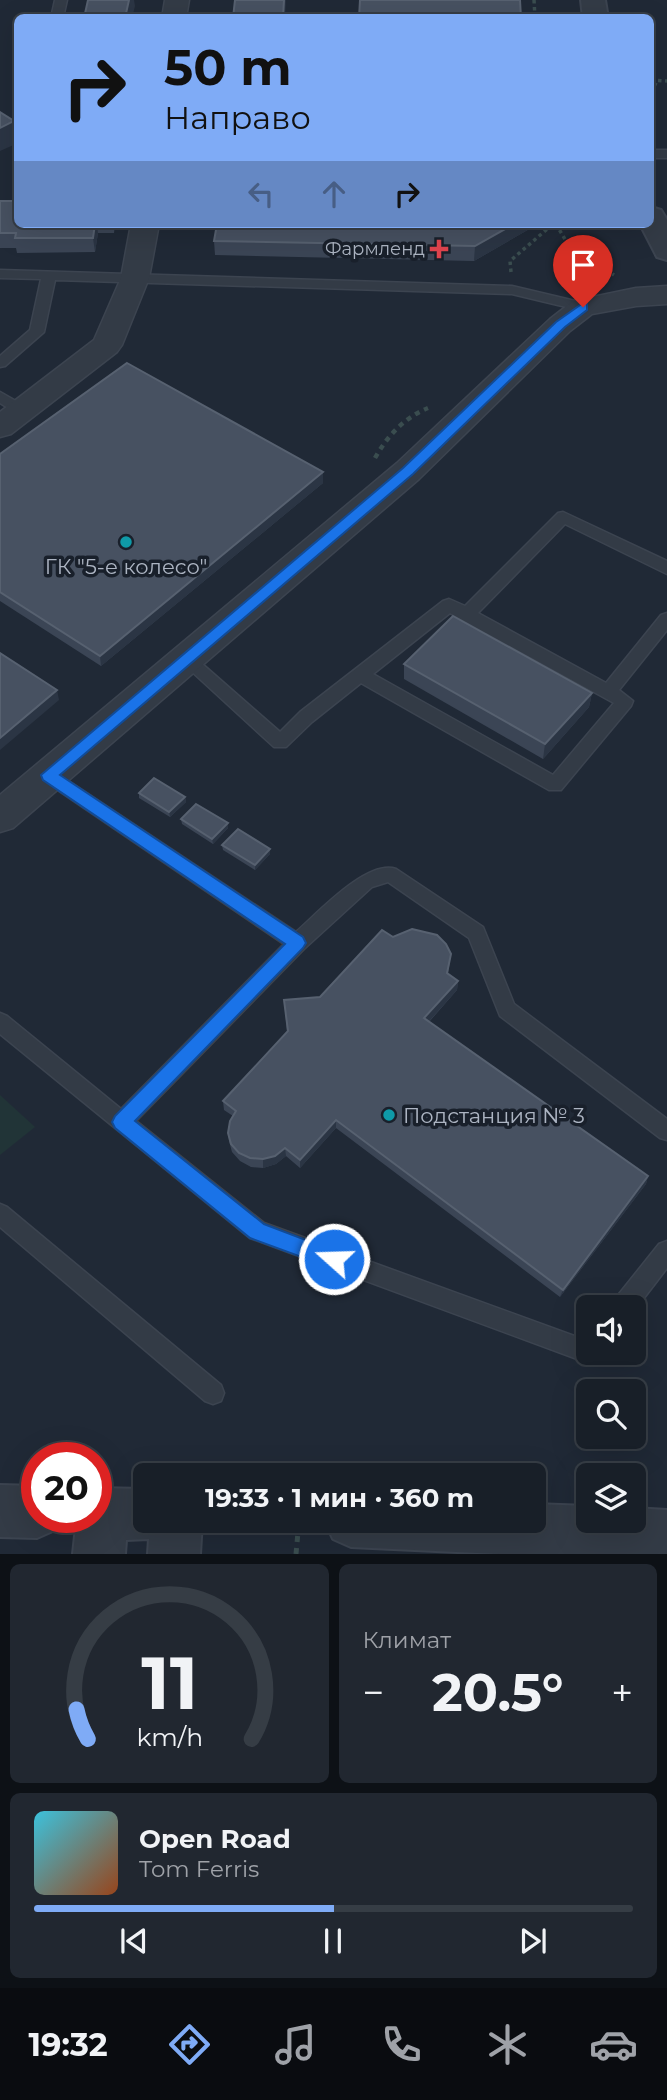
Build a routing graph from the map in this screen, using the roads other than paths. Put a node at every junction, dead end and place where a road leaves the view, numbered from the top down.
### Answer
1 (654, 223) edge
2 (144, 228) edge
3 (667, 251) edge
4 (0, 274) edge
5 (49, 275) junction
6 (135, 278) junction
7 (667, 295) edge
8 (583, 307) junction
9 (0, 363) edge
10 (8, 412) edge
11 (667, 568) edge
12 (467, 614) junction
13 (667, 619) edge
14 (186, 659) junction
15 (360, 674) junction
16 (608, 692) junction
17 (49, 775) junction
18 (0, 817) edge
19 (297, 943) junction
20 (0, 1022) edge
21 (122, 1122) junction
22 (667, 1131) edge
23 (0, 1214) edge
24 (667, 1251) edge
25 (632, 1295) edge
26 (576, 1348) edge
27 (213, 1393) dead end
28 (0, 1511) edge
29 (21, 1512) edge
30 (546, 1530) edge
31 (175, 1533) edge
32 (667, 1536) edge
33 (174, 1554) edge

1 - 3 street
2 - 6 street
4 - 5 lane
5 - 6 lane
5 - 9 lane
6 - 8 lane
6 - 10 street
7 - 8 street
8 - 14 street
11 - 12 lane
12 - 15 lane
12 - 16 lane
13 - 16 lane
14 - 15 lane
14 - 17 street
15 - 16 lane
17 - 18 street
17 - 19 lane
19 - 21 lane
19 - 22 lane
20 - 21 lane
21 - 26 lane
23 - 27 lane
24 - 25 lane
28 - 29 street
30 - 32 street
31 - 33 street

